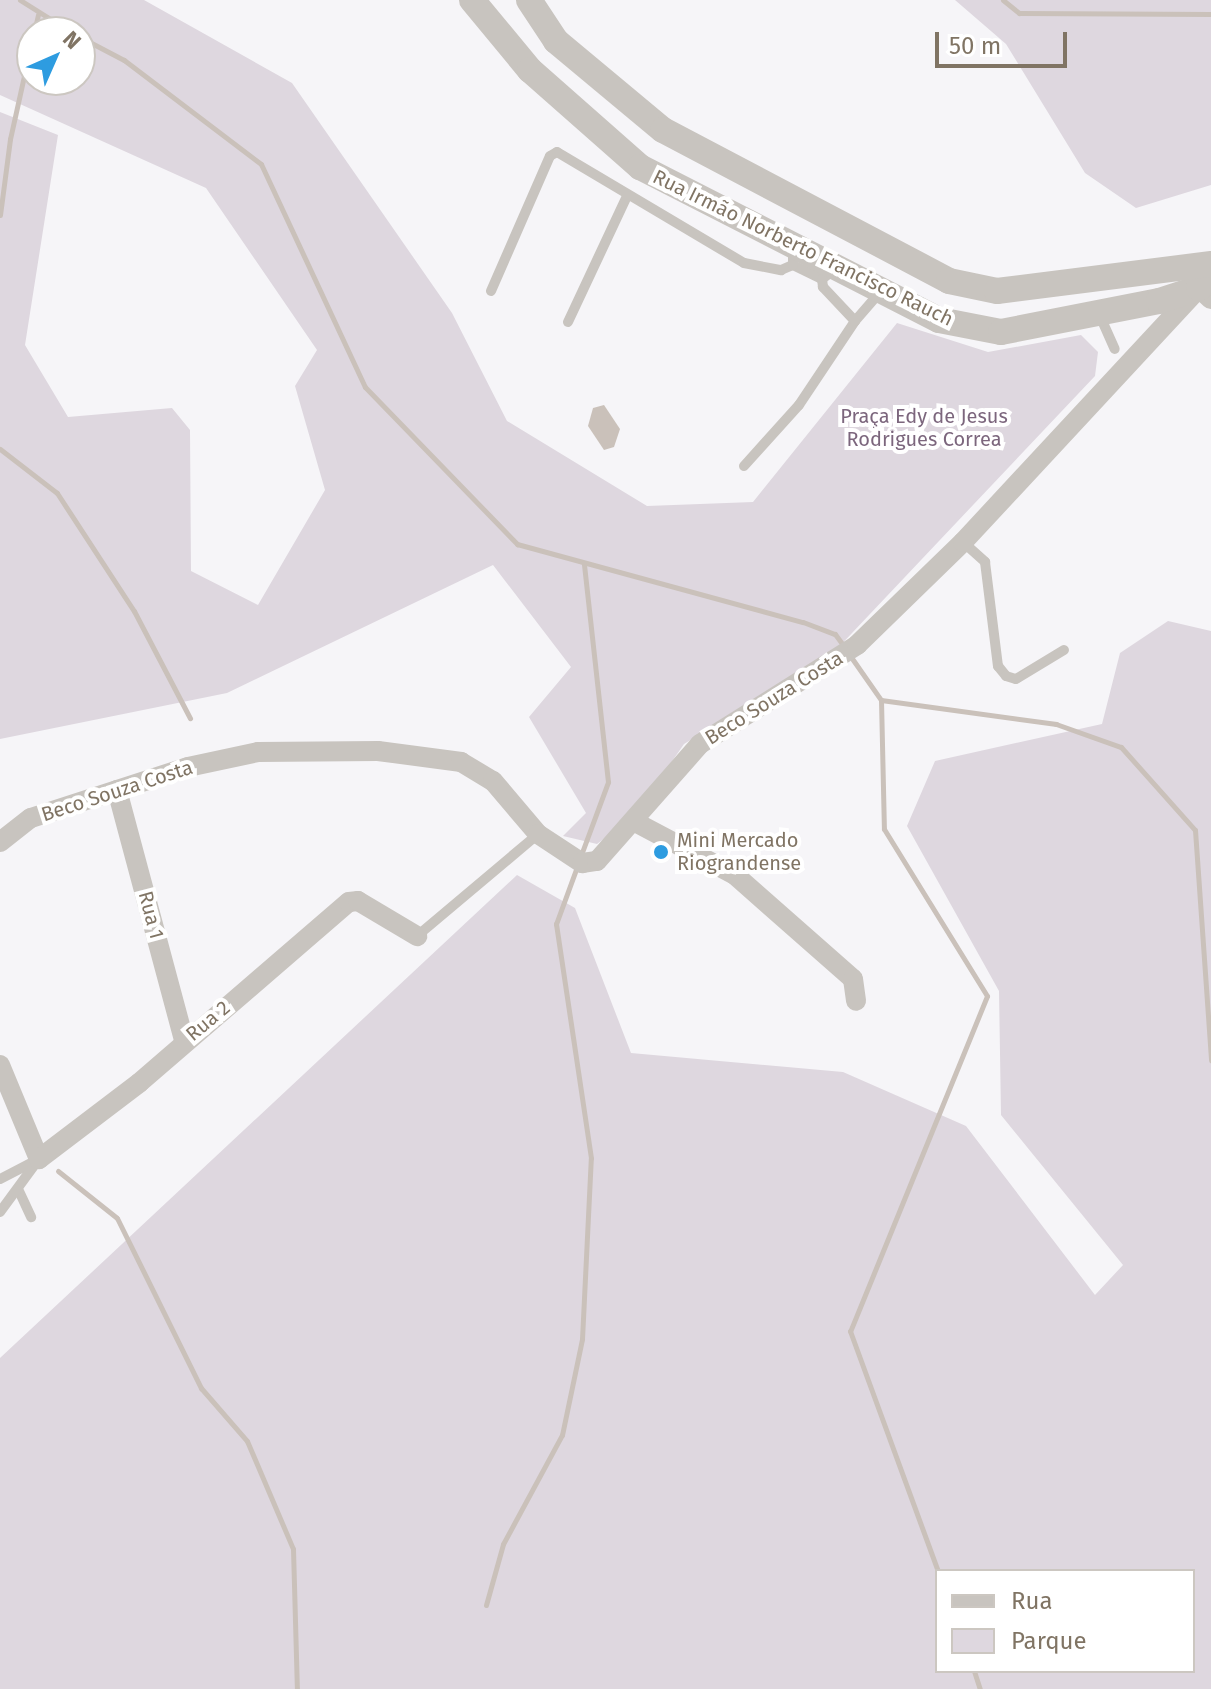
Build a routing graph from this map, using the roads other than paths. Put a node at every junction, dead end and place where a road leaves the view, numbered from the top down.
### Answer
1 (472, 0) edge
2 (529, 0) edge
3 (556, 41) junction
4 (530, 70) junction
5 (627, 196) junction
6 (793, 255) junction
7 (1211, 264) edge
8 (830, 273) junction
9 (1207, 288) edge
10 (881, 290) junction
11 (491, 291) dead end
12 (1100, 316) junction
13 (855, 321) junction
14 (568, 322) dead end
15 (1115, 349) dead end
16 (744, 466) dead end
17 (963, 542) junction
18 (1064, 650) dead end
19 (117, 790) junction
20 (635, 822) junction
21 (538, 834) junction
22 (0, 842) edge
23 (417, 936) joint
24 (856, 1001) dead end
25 (184, 1040) junction
26 (0, 1065) edge
27 (39, 1159) junction
28 (0, 1179) edge
29 (19, 1191) junction
30 (0, 1212) edge
31 (31, 1217) dead end

1 - 4 street, Rua Irmão Norberto Francisco Rauch
2 - 3 street, Rua Irmão Norberto Francisco Rauch
3 - 4 street
3 - 7 street, Rua Irmão Norberto Francisco Rauch
4 - 6 street, Rua Irmão Norberto Francisco Rauch
5 - 6 lane
5 - 11 lane
5 - 14 lane
6 - 8 street, Rua Irmão Norberto Francisco Rauch
8 - 10 street, Rua Irmão Norberto Francisco Rauch
8 - 13 lane
9 - 12 street, Rua Irmão Norberto Francisco Rauch
9 - 17 street, Beco Souza Costa
10 - 12 street, Rua Irmão Norberto Francisco Rauch
10 - 13 lane
12 - 15 lane
13 - 16 lane
17 - 18 lane
17 - 20 street, Beco Souza Costa
19 - 21 street, Beco Souza Costa
19 - 22 street, Beco Souza Costa
19 - 25 street, Rua 1
20 - 21 street, Beco Souza Costa
20 - 24 street
21 - 23 lane
23 - 25 street, Rua 2
25 - 27 street, Rua 2
26 - 27 street
27 - 28 lane, Rua 2
27 - 29 lane
29 - 30 lane
29 - 31 lane

